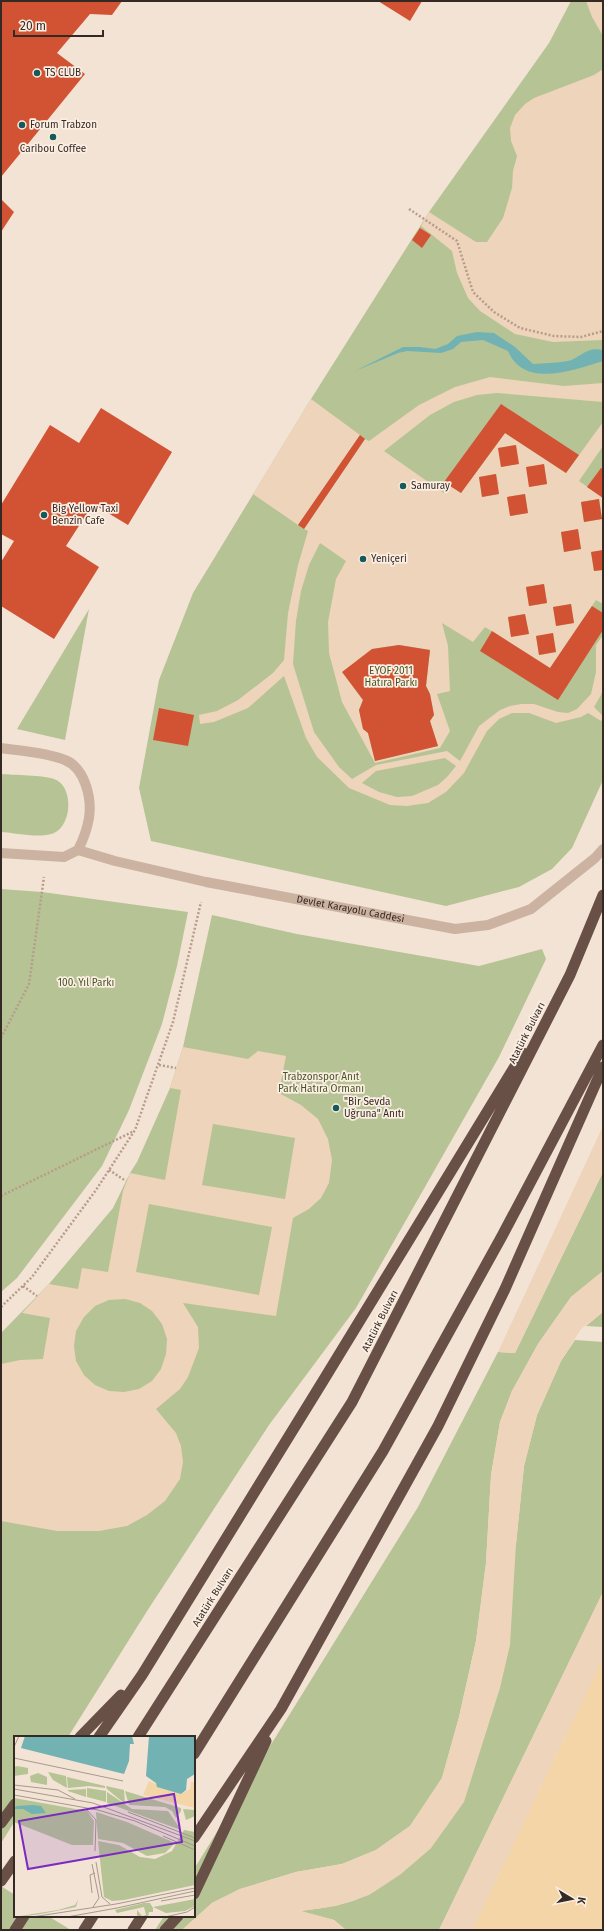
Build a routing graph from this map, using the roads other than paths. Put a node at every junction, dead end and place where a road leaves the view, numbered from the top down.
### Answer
1 (1, 748) edge
2 (603, 848) edge
3 (78, 850) junction
4 (1, 853) edge
5 (603, 894) edge
6 (570, 975) junction
7 (603, 1045) edge
8 (603, 1067) edge
9 (142, 1675) junction
10 (281, 1709) junction
11 (81, 1736) edge
12 (100, 1736) edge
13 (139, 1736) edge
14 (195, 1752) edge
15 (14, 1805) edge
16 (1, 1822) edge
17 (195, 1837) edge
18 (14, 1862) edge
19 (1, 1881) edge
20 (195, 1892) edge
21 (23, 1917) edge
22 (92, 1917) edge
23 (141, 1917) edge
24 (177, 1917) edge
25 (15, 1930) edge
26 (84, 1930) edge
27 (133, 1930) edge
28 (165, 1930) edge

1 - 3 street
2 - 3 street, Devlet Karayolu Caddesi
3 - 4 street
5 - 6 highway, Atatürk Bulvarı
6 - 9 highway
6 - 13 highway, Atatürk Bulvarı
7 - 14 highway
8 - 10 highway
9 - 11 highway
9 - 12 highway
10 - 17 highway
10 - 20 highway
15 - 16 highway
18 - 19 highway
21 - 25 highway
22 - 26 highway
23 - 27 highway
24 - 28 highway

